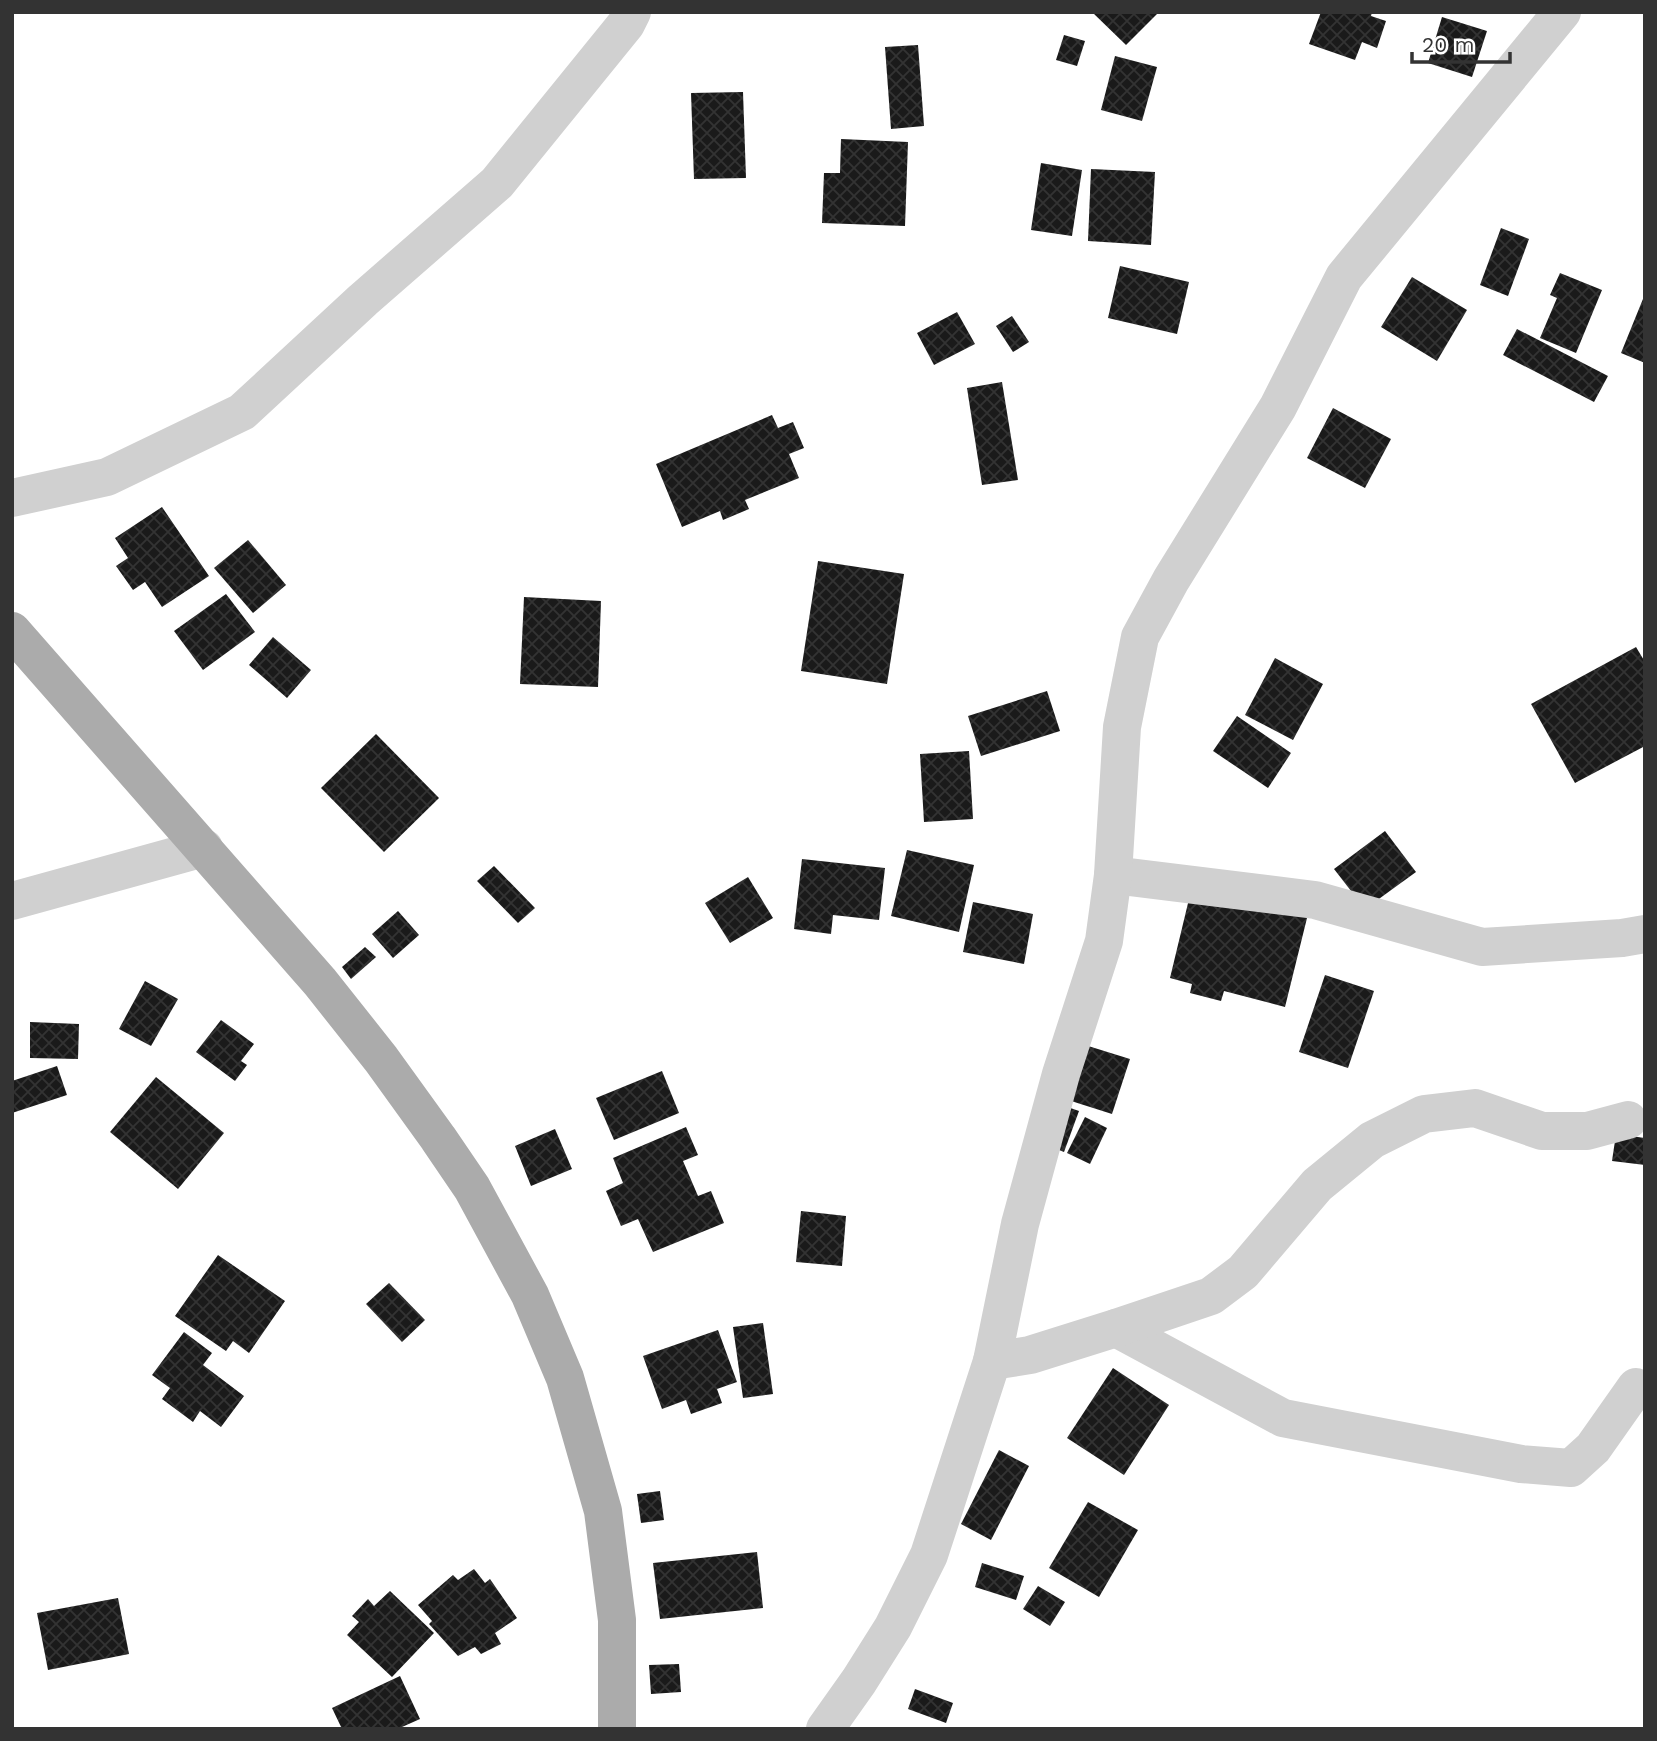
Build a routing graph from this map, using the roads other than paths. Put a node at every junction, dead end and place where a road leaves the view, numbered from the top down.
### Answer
1 (632, 12) edge
2 (1562, 12) edge
3 (12, 498) edge
4 (12, 631) edge
5 (204, 848) junction
6 (1113, 875) junction
7 (12, 901) edge
8 (1645, 934) edge
9 (1628, 1120) dead end
10 (1116, 1328) junction
11 (992, 1361) junction
12 (1636, 1387) dead end
13 (621, 1723) edge
14 (825, 1729) edge

1 - 3 street
2 - 6 street
4 - 5 main road
5 - 7 street
5 - 13 main road
6 - 8 street
6 - 11 street
9 - 10 street
10 - 11 street
10 - 12 street
11 - 14 street

